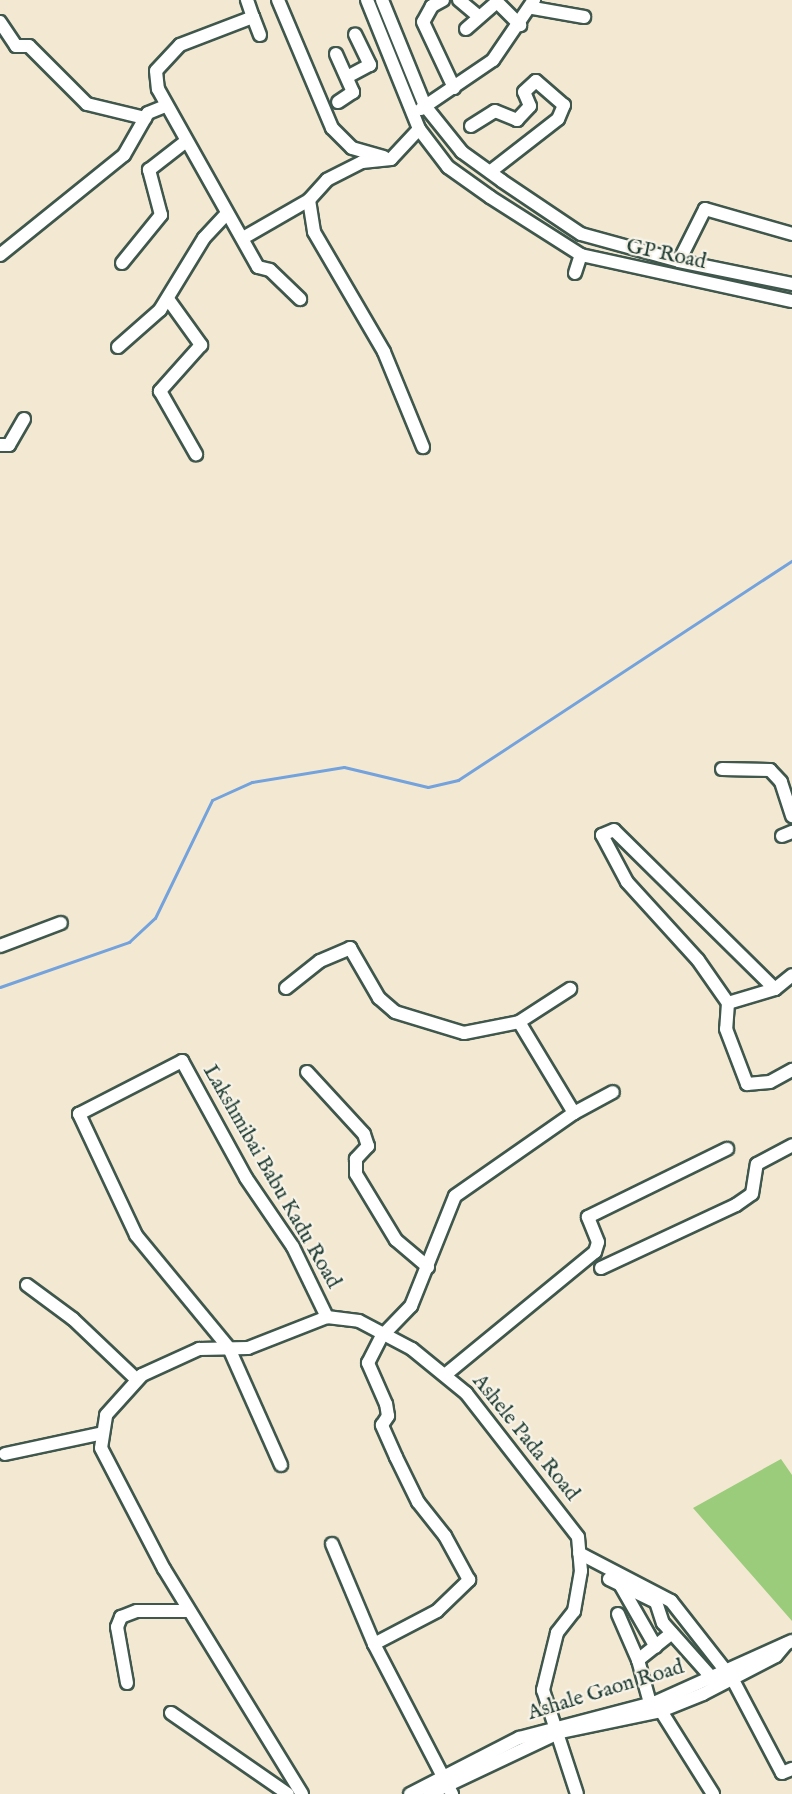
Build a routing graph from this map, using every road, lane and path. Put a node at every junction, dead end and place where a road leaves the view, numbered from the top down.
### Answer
1 (247, 0) edge
2 (278, 0) edge
3 (367, 0) edge
4 (382, 0) edge
5 (443, 0) edge
6 (459, 0) edge
7 (533, 4) edge
8 (253, 17) junction
9 (479, 17) junction
10 (584, 17) dead end
11 (0, 22) edge
12 (520, 25) junction
13 (466, 28) dead end
14 (355, 34) dead end
15 (260, 35) dead end
16 (384, 47) junction
17 (336, 54) dead end
18 (366, 56) junction
19 (347, 77) junction
20 (454, 88) junction
21 (338, 102) dead end
22 (165, 106) junction
23 (425, 106) junction
24 (411, 115) junction
25 (145, 118) junction
26 (471, 126) dead end
27 (419, 129) junction
28 (185, 142) junction
29 (391, 159) junction
30 (490, 172) junction
31 (502, 181) junction
32 (490, 197) junction
33 (309, 200) junction
34 (547, 212) junction
35 (226, 214) junction
36 (538, 230) junction
37 (792, 234) edge
38 (243, 238) junction
39 (0, 255) edge
40 (581, 255) junction
41 (678, 261) junction
42 (122, 263) dead end
43 (575, 273) dead end
44 (792, 284) edge
45 (168, 299) junction
46 (300, 299) dead end
47 (792, 302) edge
48 (118, 347) dead end
49 (24, 419) dead end
50 (0, 445) edge
51 (423, 447) dead end
52 (196, 454) dead end
53 (722, 769) dead end
54 (792, 816) edge
55 (61, 923) dead end
56 (0, 946) edge
57 (792, 975) edge
58 (286, 988) dead end
59 (775, 988) junction
60 (570, 989) dead end
61 (728, 1003) junction
62 (519, 1022) junction
63 (792, 1070) edge
64 (307, 1072) dead end
65 (613, 1092) dead end
66 (574, 1113) junction
67 (792, 1145) edge
68 (727, 1149) dead end
69 (428, 1267) junction
70 (601, 1268) dead end
71 (27, 1285) dead end
72 (327, 1317) junction
73 (382, 1336) junction
74 (229, 1348) junction
75 (445, 1375) junction
76 (137, 1380) junction
77 (103, 1433) junction
78 (5, 1454) dead end
79 (281, 1465) dead end
80 (332, 1544) dead end
81 (579, 1553) junction
82 (188, 1611) junction
83 (618, 1614) dead end
84 (672, 1633) junction
85 (789, 1643) edge
86 (374, 1644) junction
87 (656, 1647) junction
88 (639, 1660) junction
89 (730, 1675) junction
90 (712, 1678) junction
91 (126, 1683) dead end
92 (650, 1703) junction
93 (661, 1711) junction
94 (171, 1713) dead end
95 (559, 1728) junction
96 (792, 1769) edge
97 (447, 1785) edge
98 (288, 1794) edge
99 (302, 1794) edge
100 (410, 1794) edge
101 (429, 1794) edge
102 (577, 1794) edge
103 (712, 1794) edge

1 - 8 street
2 - 29 street
3 - 16 street, GP Road
4 - 23 street, GP Road
5 - 20 street
6 - 9 street
7 - 10 street
7 - 12 street
8 - 15 street
8 - 22 street
9 - 12 street
9 - 13 street
11 - 25 street
12 - 20 street
14 - 18 street
16 - 18 street
16 - 24 street, GP Road
17 - 19 street
18 - 19 street
19 - 21 street
20 - 23 street
22 - 25 street
22 - 28 street
23 - 24 street
23 - 30 street, GP Road
24 - 27 street, GP Road
25 - 39 street
26 - 30 street
27 - 29 street
27 - 32 street, GP Road
28 - 35 street
28 - 42 street
29 - 33 street
30 - 31 street, GP Road
31 - 32 street
31 - 34 street, GP Road
32 - 36 street, GP Road
33 - 38 street
33 - 51 street
34 - 36 street
34 - 41 street, GP Road
35 - 38 street
35 - 45 street
36 - 40 street, GP Road
37 - 41 street
38 - 46 street
40 - 43 street
40 - 47 street, GP Road
41 - 44 street, GP Road
45 - 48 street
45 - 52 street
49 - 50 street
53 - 54 street
55 - 56 street
57 - 59 street
58 - 62 street
59 - 61 street
59 - 61 street
60 - 62 street
61 - 63 street
62 - 66 street
64 - 69 street
65 - 66 street
66 - 69 street
67 - 70 street
68 - 75 street
69 - 73 street
71 - 76 street
72 - 73 street, Ashele Pada Road
72 - 74 street, Lakshmibai Babu Kadu Road
72 - 74 street, Lakshmibai Babu Kadu Road
73 - 75 street, Ashele Pada Road
73 - 86 street
74 - 76 street, Lakshmibai Babu Kadu Road
74 - 79 street
75 - 81 street, Ashele Pada Road
76 - 77 street, Lakshmibai Babu Kadu Road
77 - 78 street
77 - 82 street
80 - 86 street
81 - 89 street
81 - 95 street
82 - 91 street
82 - 99 street
83 - 88 street
84 - 87 street
84 - 87 street
84 - 90 street
85 - 89 street, Ashale Gaon Road
86 - 97 street
87 - 88 street
88 - 92 street
89 - 90 street, Ashale Gaon Road
89 - 93 street, Ashale Gaon Road
89 - 96 street
90 - 92 street, Ashale Gaon Road
92 - 95 street, Ashale Gaon Road
93 - 95 street, Ashale Gaon Road
93 - 103 street
94 - 98 street
95 - 97 street, Ashale Gaon Road
95 - 102 street
97 - 100 street, Ashale Gaon Road
97 - 101 street, Ashale Gaon Road

